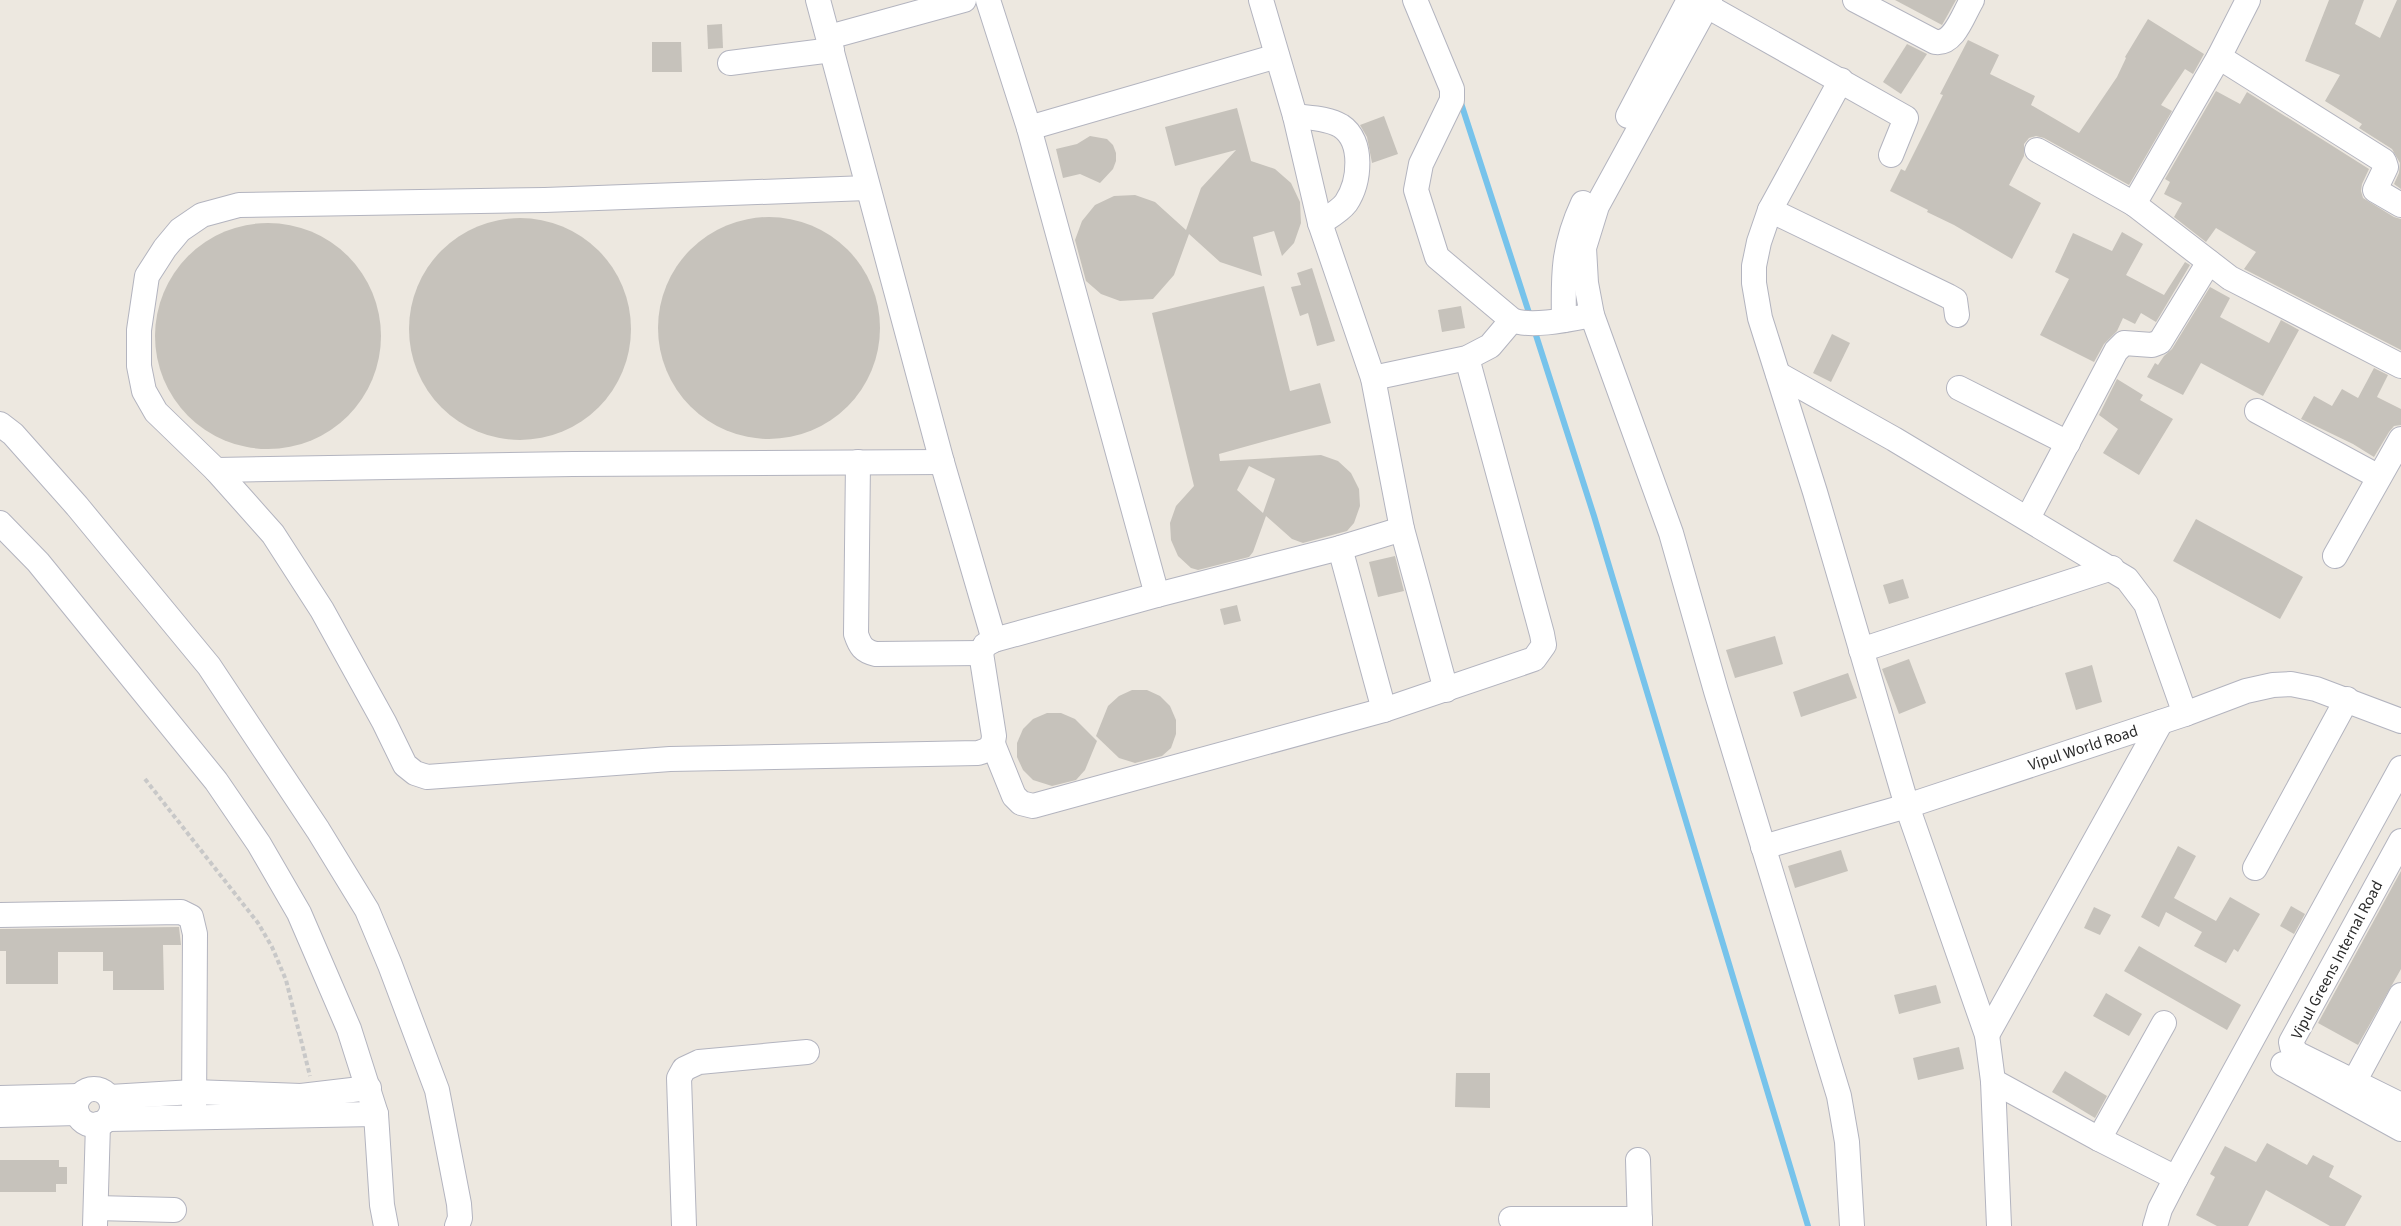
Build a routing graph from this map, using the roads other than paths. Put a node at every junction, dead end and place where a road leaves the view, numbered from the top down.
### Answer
1 (818, 0) edge
2 (964, 0) edge
3 (988, 0) edge
4 (1261, 0) edge
5 (1415, 0) edge
6 (1855, 0) edge
7 (1972, 0) edge
8 (2248, 0) edge
9 (1702, 2) edge
10 (830, 44) junction
11 (1277, 56) junction
12 (2219, 57) junction
13 (730, 63) dead end
14 (1841, 80) junction
15 (1295, 116) junction
16 (1029, 128) junction
17 (2037, 150) dead end
18 (1891, 155) dead end
19 (867, 188) junction
20 (2134, 204) junction
21 (2401, 205) edge
22 (1770, 210) junction
23 (1320, 223) junction
24 (2209, 262) junction
25 (1592, 315) junction
26 (1957, 315) dead end
27 (1536, 321) junction
28 (1467, 358) junction
29 (2401, 366) edge
30 (1778, 374) junction
31 (1373, 378) junction
32 (1959, 388) dead end
33 (2257, 411) dead end
34 (0, 424) edge
35 (2401, 439) edge
36 (2068, 443) junction
37 (858, 462) junction
38 (942, 462) junction
39 (216, 470) junction
40 (2379, 477) junction
41 (2028, 518) junction
42 (0, 523) edge
43 (1402, 530) junction
44 (1341, 548) junction
45 (2335, 556) dead end
46 (2112, 568) junction
47 (1157, 594) junction
48 (988, 647) junction
49 (1861, 650) junction
50 (1446, 690) junction
51 (2347, 699) junction
52 (1384, 710) junction
53 (2185, 714) junction
54 (2401, 721) edge
55 (2161, 722) junction
56 (993, 744) junction
57 (2401, 768) edge
58 (1907, 806) junction
59 (2401, 841) edge
60 (1763, 847) junction
61 (2255, 868) dead end
62 (0, 915) edge
63 (2398, 1006) edge
64 (2164, 1023) dead end
65 (1987, 1035) junction
66 (807, 1052) dead end
67 (2283, 1064) dead end
68 (1993, 1081) junction
69 (2354, 1083) junction
70 (369, 1089) junction
71 (193, 1092) junction
72 (0, 1098) edge
73 (2401, 1105) edge
74 (95, 1110) junction
75 (376, 1114) junction
76 (0, 1115) edge
77 (194, 1117) junction
78 (2401, 1130) edge
79 (2099, 1139) junction
80 (1638, 1160) dead end
81 (2176, 1178) junction
82 (174, 1210) dead end
83 (95, 1217) edge
84 (1511, 1219) dead end
85 (1640, 1222) edge
86 (386, 1226) edge
87 (457, 1226) edge
88 (684, 1226) edge
89 (1851, 1226) edge
90 (1999, 1226) edge
91 (2155, 1226) edge

1 - 10 street
2 - 10 street
3 - 16 street
4 - 11 street
5 - 27 street
6 - 7 street
8 - 12 street
9 - 14 street
9 - 25 street
9 - 27 street
10 - 13 street
10 - 19 street
11 - 15 street
11 - 16 street
12 - 20 street
12 - 21 street
14 - 18 street
14 - 22 street
15 - 23 street
15 - 23 street
16 - 47 street
17 - 20 street
19 - 38 street
19 - 39 street
20 - 24 street
22 - 26 street
22 - 30 street
23 - 31 street
24 - 29 street
24 - 36 street
25 - 27 street
25 - 60 street
27 - 28 street
28 - 31 street
28 - 50 street
30 - 41 street
30 - 49 street
31 - 43 street
32 - 36 street
33 - 40 street
34 - 87 street
35 - 40 street
36 - 41 street
37 - 38 street
37 - 39 street
37 - 48 street
38 - 48 street
39 - 56 street
40 - 45 street
41 - 46 street
42 - 70 street
43 - 44 street
43 - 50 street
44 - 47 street
44 - 52 street
46 - 49 street
46 - 53 street
47 - 48 street
48 - 56 street
49 - 58 street
50 - 52 street
51 - 53 street, Vipul World Road
51 - 54 street, Vipul World Road
51 - 61 street
52 - 56 street
53 - 55 street, Vipul World Road
55 - 58 street, Vipul World Road
55 - 65 street
57 - 81 street
58 - 60 street, Vipul World Road
58 - 65 street
59 - 69 street, Vipul Greens Internal Road
60 - 89 street
62 - 71 street
63 - 69 street
64 - 79 street
65 - 68 street
66 - 88 street
67 - 78 street
68 - 79 street
68 - 90 street
69 - 73 street, Vipul Greens Internal Road
70 - 71 street
70 - 75 street
71 - 74 street
71 - 77 street
72 - 74 street
74 - 76 street
74 - 77 street
74 - 83 street
75 - 77 street
75 - 86 street
79 - 81 street
80 - 85 street
81 - 91 street
82 - 83 street
84 - 85 street

